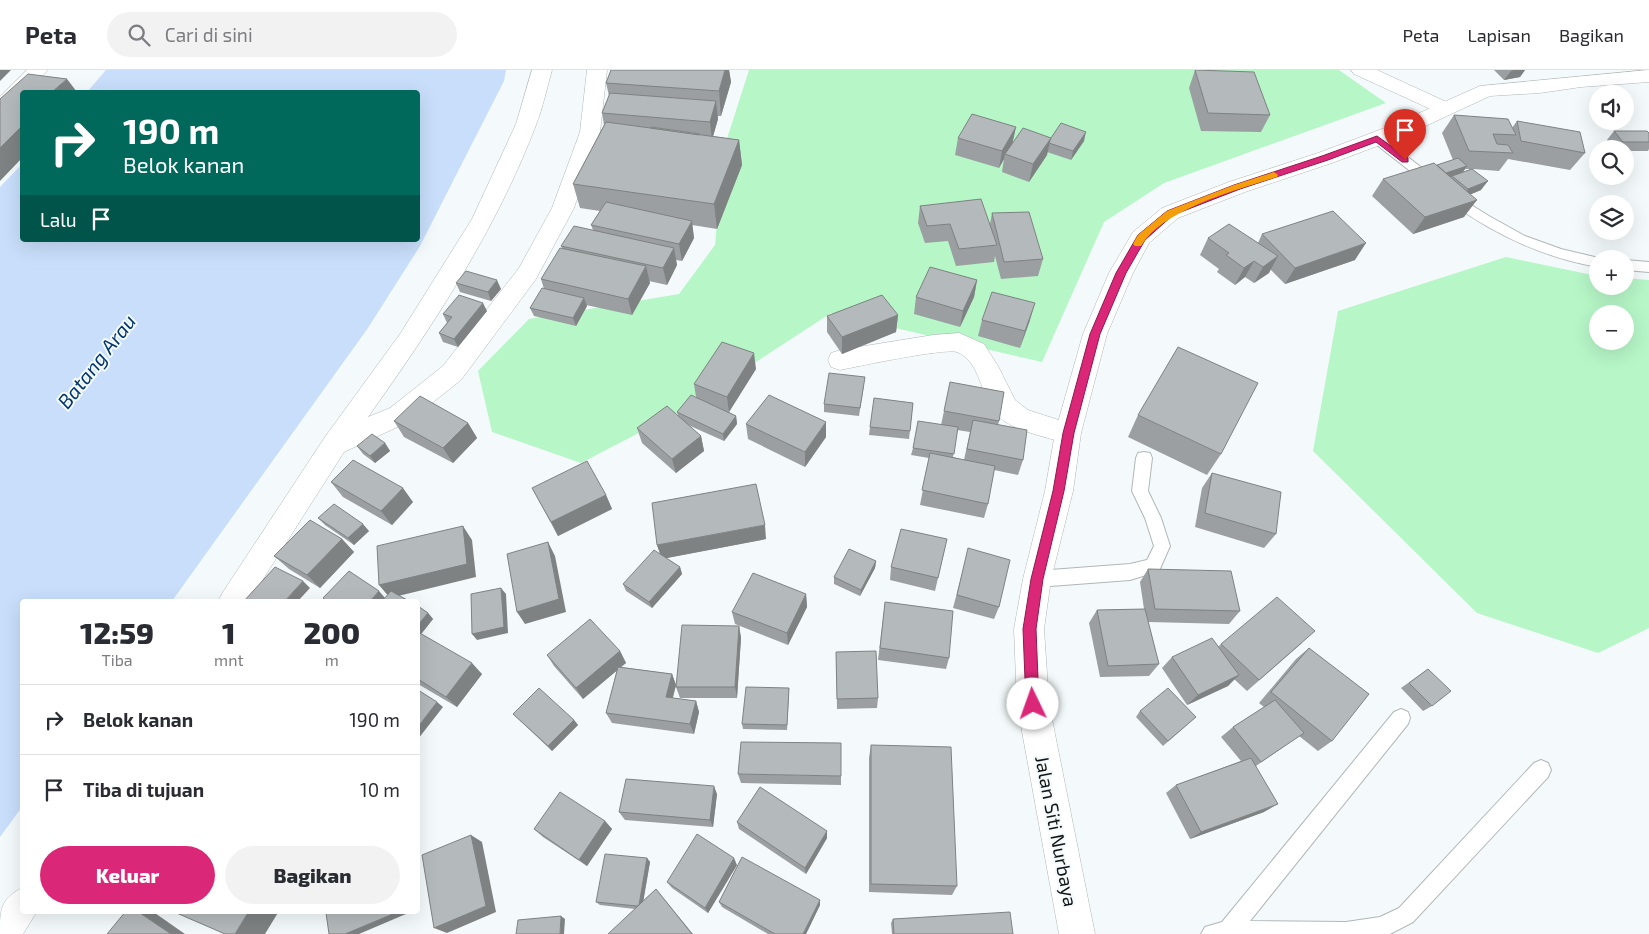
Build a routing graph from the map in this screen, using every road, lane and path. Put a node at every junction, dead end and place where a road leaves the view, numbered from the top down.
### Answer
1 (38, 70) edge
2 (542, 70) edge
3 (597, 70) edge
4 (1360, 70) edge
5 (1649, 76) edge
6 (0, 108) edge
7 (1444, 108) junction
8 (1377, 138) junction
9 (1589, 261) edge
10 (1634, 266) edge
11 (1649, 267) edge
12 (840, 360) dead end
13 (1068, 433) junction
14 (334, 445) junction
15 (1144, 458) dead end
16 (1037, 579) junction
17 (234, 599) edge
18 (1402, 718) dead end
19 (1541, 770) dead end
20 (20, 909) edge
21 (1220, 933) edge
22 (2, 934) edge
23 (1077, 934) edge

1 - 6 street
2 - 14 street
3 - 14 street
4 - 7 street
5 - 7 street, Jalan Siti Nurbaya
7 - 8 street, Jalan Siti Nurbaya
8 - 9 lane
8 - 13 street, Jalan Siti Nurbaya
10 - 11 lane
12 - 13 street
13 - 16 street, Jalan Siti Nurbaya
14 - 17 street
15 - 16 lane
16 - 23 street, Jalan Siti Nurbaya
18 - 21 lane
19 - 21 lane
20 - 22 street

